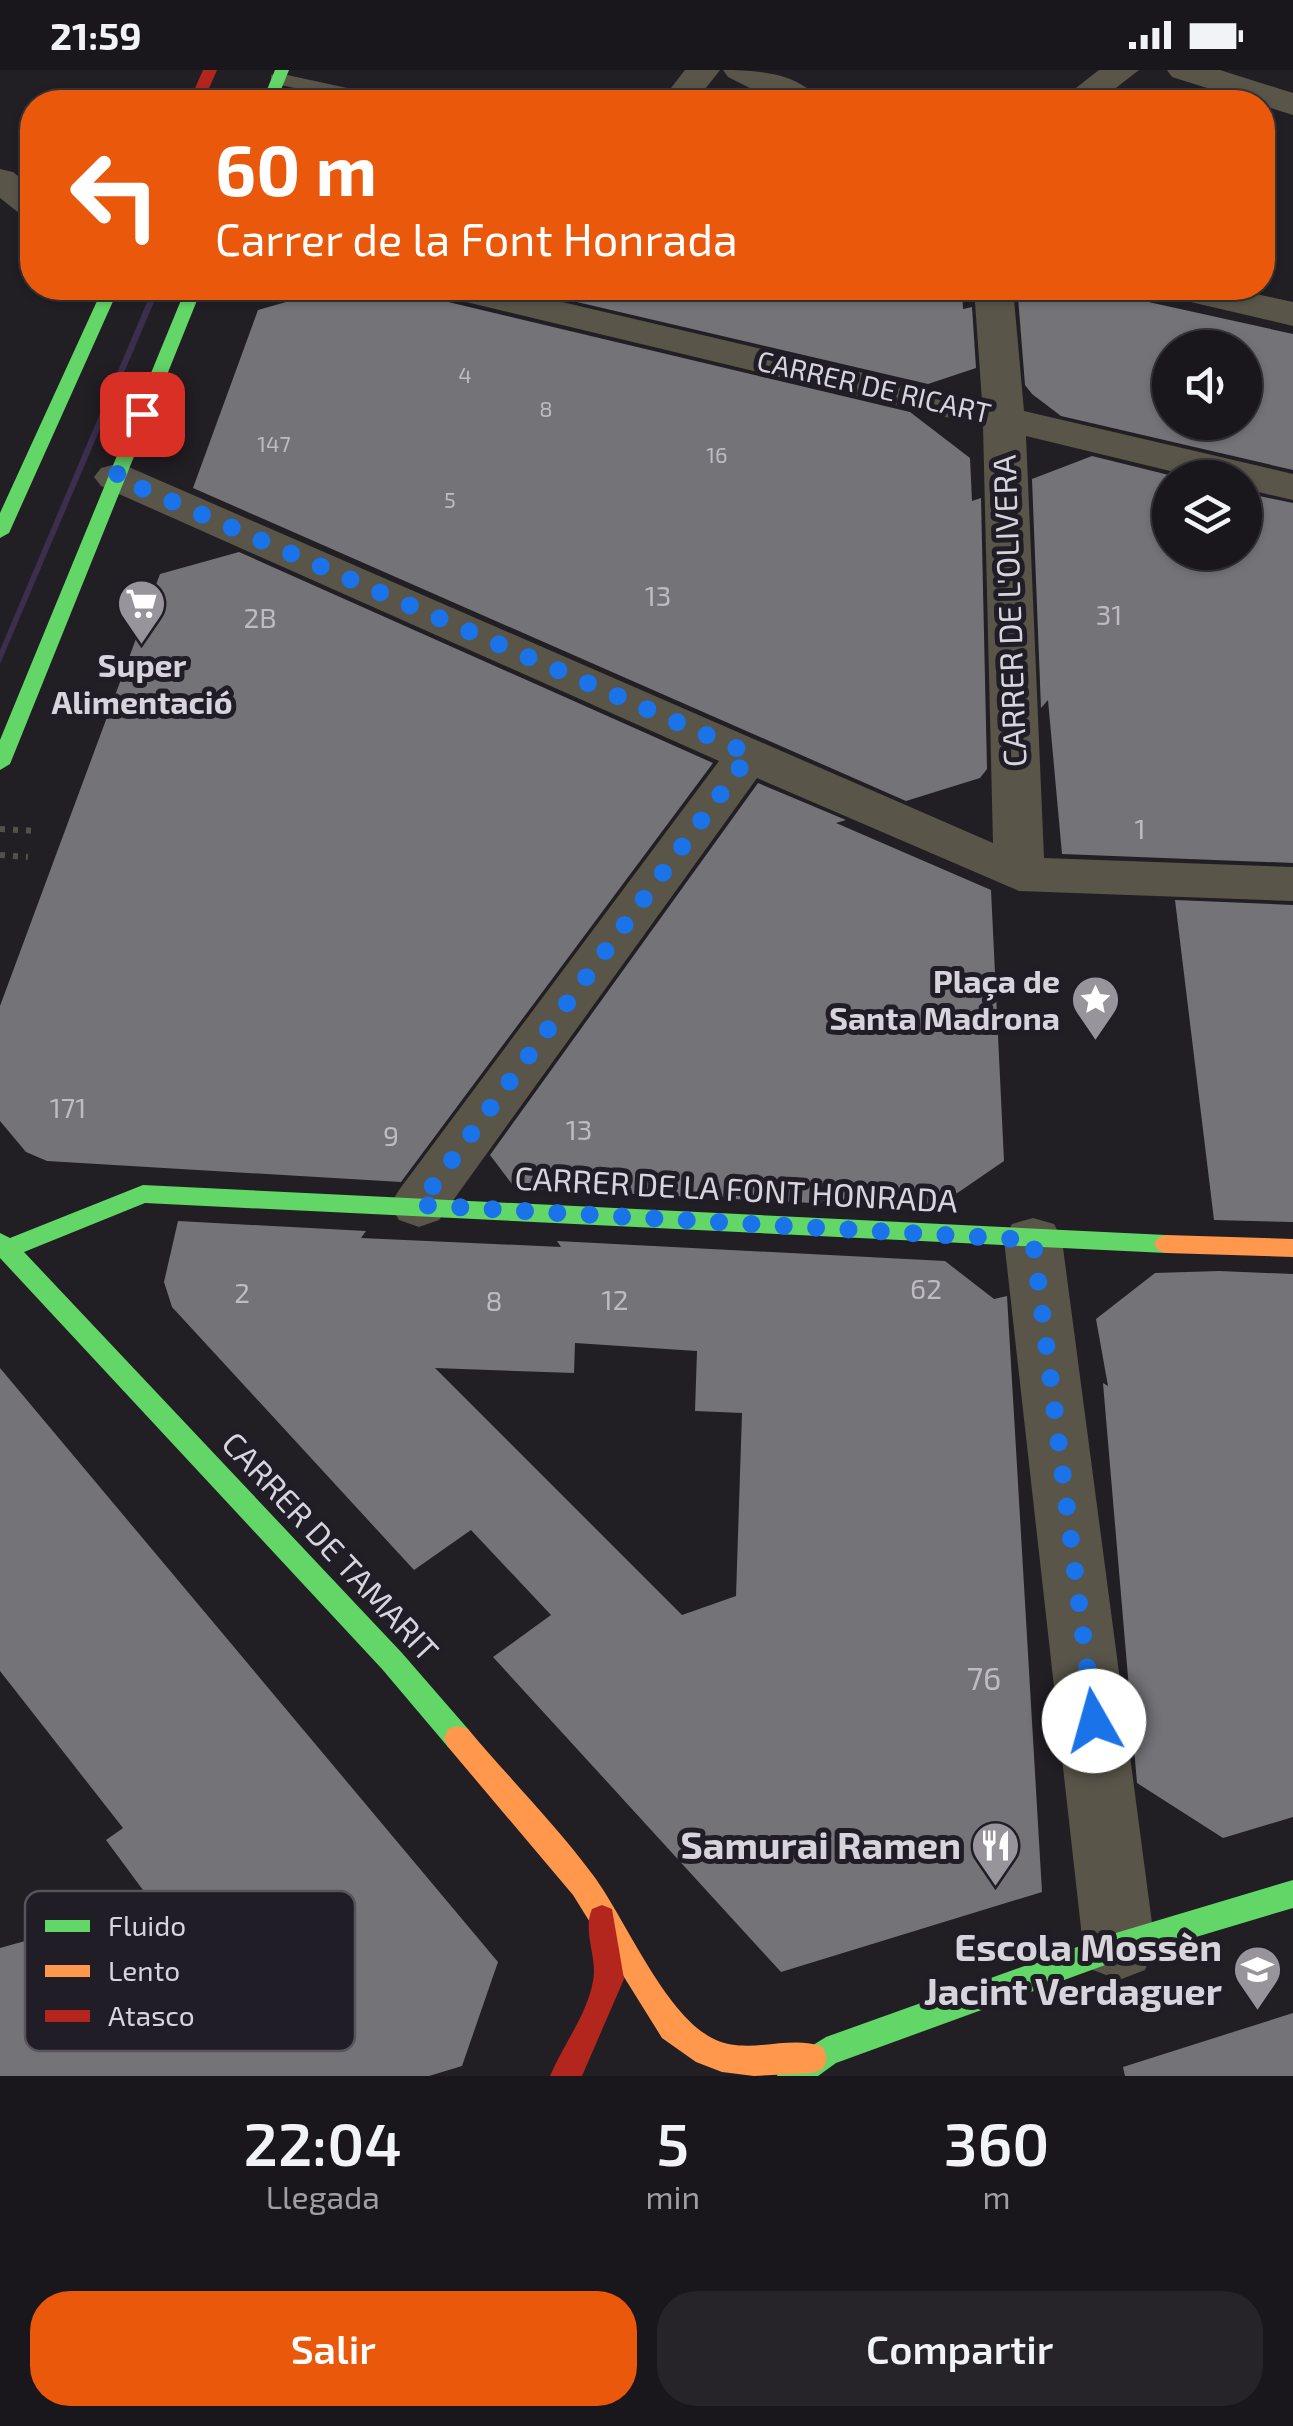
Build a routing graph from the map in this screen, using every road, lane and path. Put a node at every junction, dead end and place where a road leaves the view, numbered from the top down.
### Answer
1 (703, 70) edge
2 (740, 70) edge
3 (1122, 70) edge
4 (1184, 70) edge
5 (687, 90) edge
6 (779, 90) edge
7 (1093, 90) edge
8 (1248, 90) edge
9 (0, 180) edge
10 (20, 198) edge
11 (105, 300) edge
12 (189, 300) edge
13 (506, 300) edge
14 (995, 300) edge
15 (1231, 300) edge
16 (1293, 314) edge
17 (1004, 418) junction
18 (116, 477) junction
19 (1293, 487) edge
20 (0, 533) edge
21 (750, 754) junction
22 (0, 764) edge
23 (0, 830) edge
24 (38, 831) dead end
25 (0, 855) edge
26 (28, 857) dead end
27 (1019, 874) junction
28 (1293, 884) edge
29 (419, 1205) junction
30 (1033, 1240) junction
31 (3, 1245) edge
32 (1293, 1248) edge
33 (1293, 1894) edge
34 (600, 1906) junction
35 (1119, 1946) junction
36 (812, 2058) junction
37 (564, 2076) edge
38 (792, 2076) edge

1 - 5 street
2 - 6 street
3 - 7 street
4 - 8 street
9 - 10 street
11 - 20 street
12 - 18 street
13 - 17 street, CARRER DE RICART
14 - 17 street, CARRER DE L'OLIVERA
15 - 16 street
17 - 19 street, CARRER DE RICART
17 - 27 street, CARRER DE L'OLIVERA
18 - 21 street
18 - 22 street
21 - 27 street
21 - 29 street
23 - 24 path
25 - 26 path
27 - 28 street
29 - 30 street, CARRER DE LA FONT HONRADA
29 - 31 street, CARRER DE LA FONT HONRADA
30 - 32 street, CARRER DE LA FONT HONRADA
30 - 35 street
31 - 34 street, CARRER DE TAMARIT
33 - 35 street
34 - 36 street, CARRER DE TAMARIT
34 - 37 street
35 - 36 street
36 - 38 street

